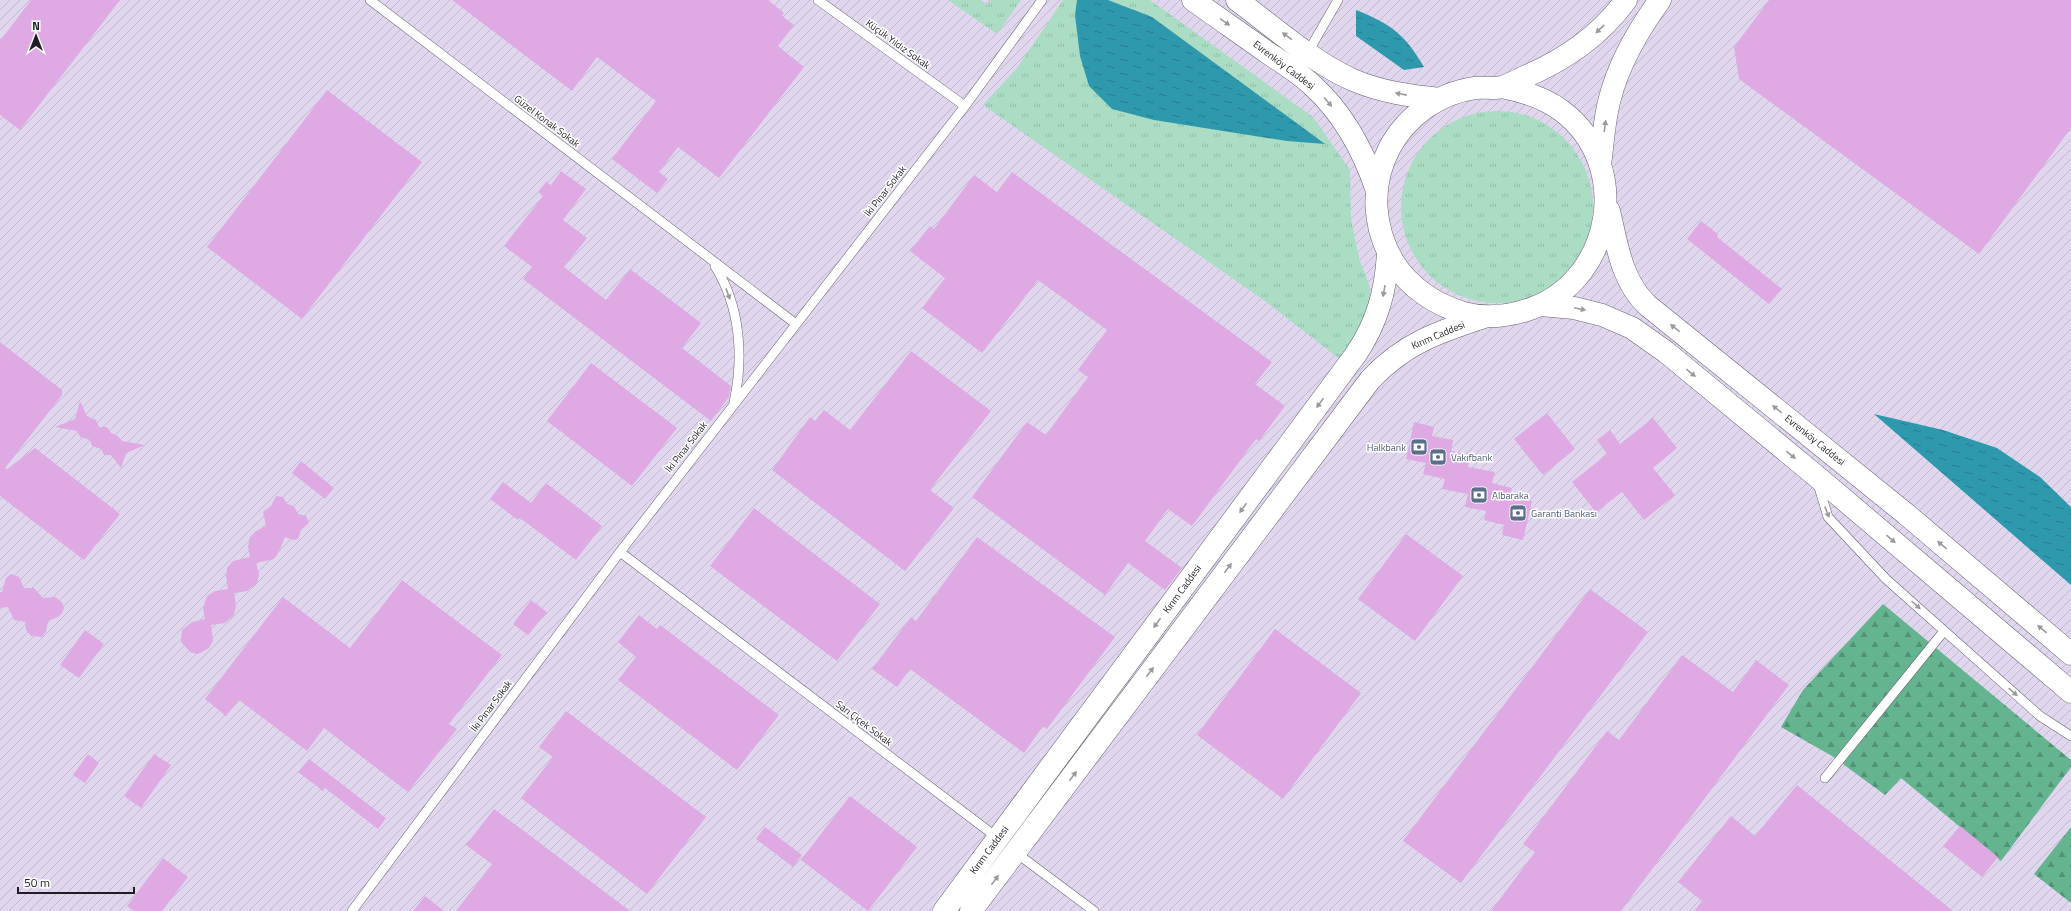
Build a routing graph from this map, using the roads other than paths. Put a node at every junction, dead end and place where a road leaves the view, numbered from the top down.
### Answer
1 (370, 0) edge
2 (818, 0) edge
3 (1042, 0) edge
4 (1193, 0) edge
5 (1237, 0) edge
6 (1338, 0) edge
7 (1626, 0) edge
8 (1660, 0) edge
9 (1308, 52) junction
10 (1501, 87) junction
11 (1440, 99) junction
12 (965, 106) junction
13 (1600, 165) junction
14 (1377, 191) junction
15 (1606, 197) junction
16 (1388, 253) junction
17 (711, 259) junction
18 (1541, 305) junction
19 (1486, 316) junction
20 (796, 324) junction
21 (733, 404) junction
22 (1815, 475) junction
23 (620, 552) junction
24 (1944, 631) junction
25 (2071, 654) edge
26 (2071, 692) edge
27 (2071, 736) edge
28 (1826, 778) dead end
29 (1007, 845) junction
30 (352, 911) edge
31 (944, 911) edge
32 (971, 911) edge
33 (1094, 911) edge

1 - 17 lane, Güzel Konak Sokak
2 - 12 lane, Küçük Yıldız Sokak
3 - 12 lane, İki Pınar Sokak
4 -> 14 main road, Evrenköy Caddesi
9 -> 5 main road
6 - 9 lane
7 -> 10 main road
13 -> 8 main road
11 -> 9 main road
10 - 11 main road
10 - 13 main road
11 - 14 main road
12 - 20 lane, İki Pınar Sokak
13 - 15 main road
14 - 16 main road
15 - 18 main road
25 -> 15 main road, Evrenköy Caddesi
16 - 19 main road
16 -> 29 main road, Kırım Caddesi
17 - 20 lane, Güzel Konak Sokak
17 -> 21 lane, Güzel Konak Sokak
18 - 19 main road
18 -> 22 main road
29 -> 19 main road, Kırım Caddesi
20 - 21 lane, İki Pınar Sokak
21 - 23 lane, İki Pınar Sokak
22 -> 24 lane
22 -> 26 main road
23 - 29 lane, Sarı Çiçek Sokak
23 - 30 lane, İki Pınar Sokak
24 -> 27 lane
24 - 28 lane
29 - 31 main road, Kırım Caddesi
32 -> 29 main road, Kırım Caddesi
29 - 33 lane, Sarı Çiçek Sokak

